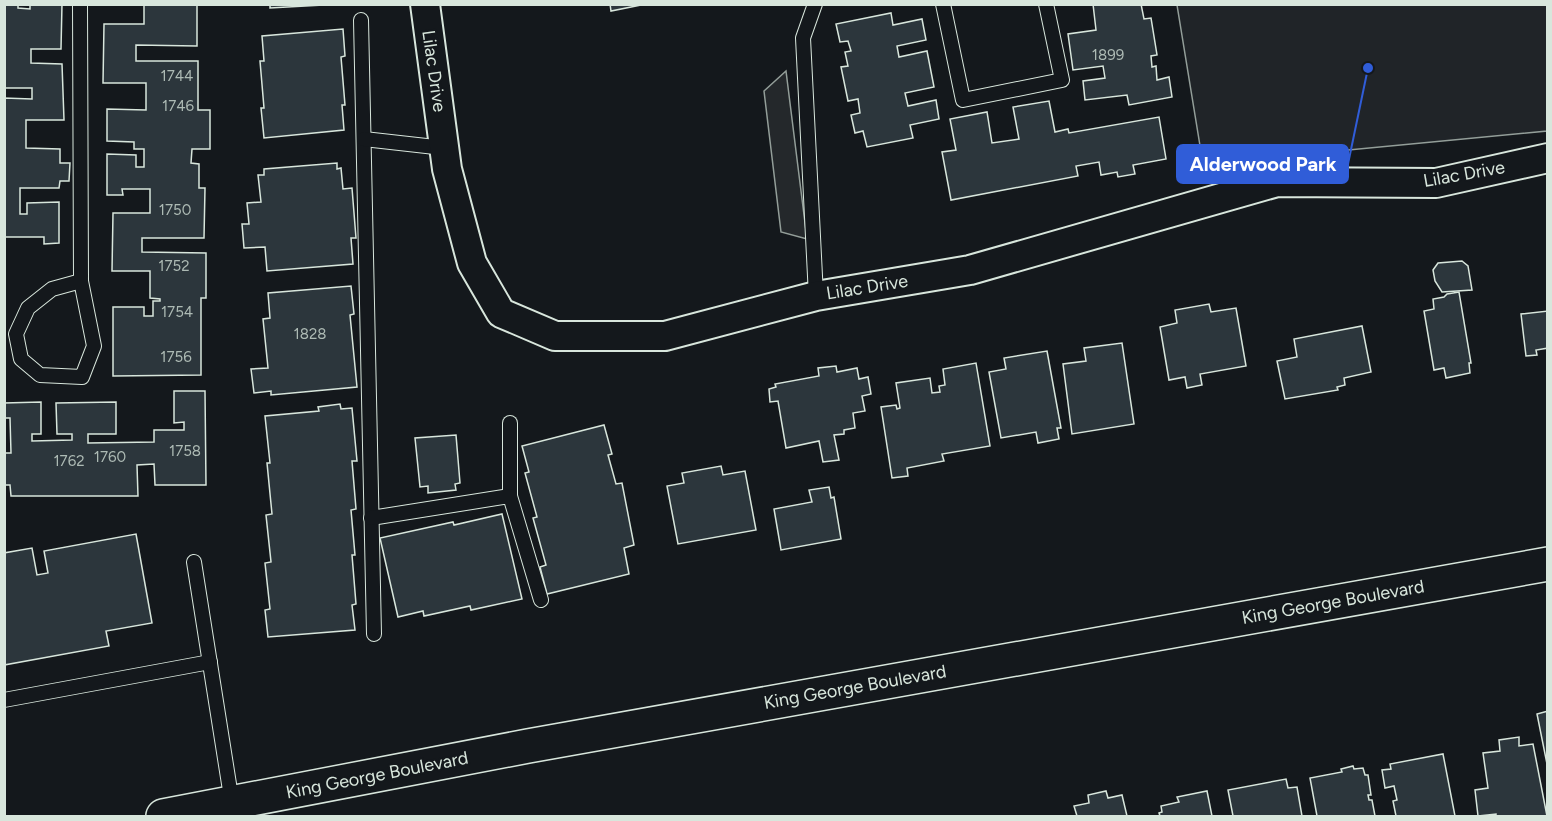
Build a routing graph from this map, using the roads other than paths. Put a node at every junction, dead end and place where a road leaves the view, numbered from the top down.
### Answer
1 (80, 4) edge
2 (425, 4) edge
3 (815, 4) edge
4 (943, 4) edge
5 (1046, 4) edge
6 (361, 20) dead end
7 (364, 139) junction
8 (444, 148) junction
9 (1548, 158) edge
10 (81, 281) junction
11 (816, 296) junction
12 (510, 423) dead end
13 (510, 496) junction
14 (371, 518) junction
15 (194, 562) dead end
16 (1548, 564) edge
17 (541, 600) dead end
18 (374, 634) dead end
19 (210, 662) junction
20 (4, 700) edge
21 (232, 803) junction
22 (165, 816) edge

1 - 10 lane
2 - 8 street, Lilac Drive
3 - 11 lane
4 - 5 lane
6 - 7 lane
7 - 8 lane
7 - 14 lane
8 - 11 street, Lilac Drive
9 - 11 street, Lilac Drive
10 - 10 lane
12 - 13 lane
13 - 14 lane
13 - 17 lane
14 - 18 lane
15 - 19 lane
16 - 21 main road, King George Boulevard
19 - 20 lane
19 - 21 lane
21 - 22 main road, King George Boulevard

